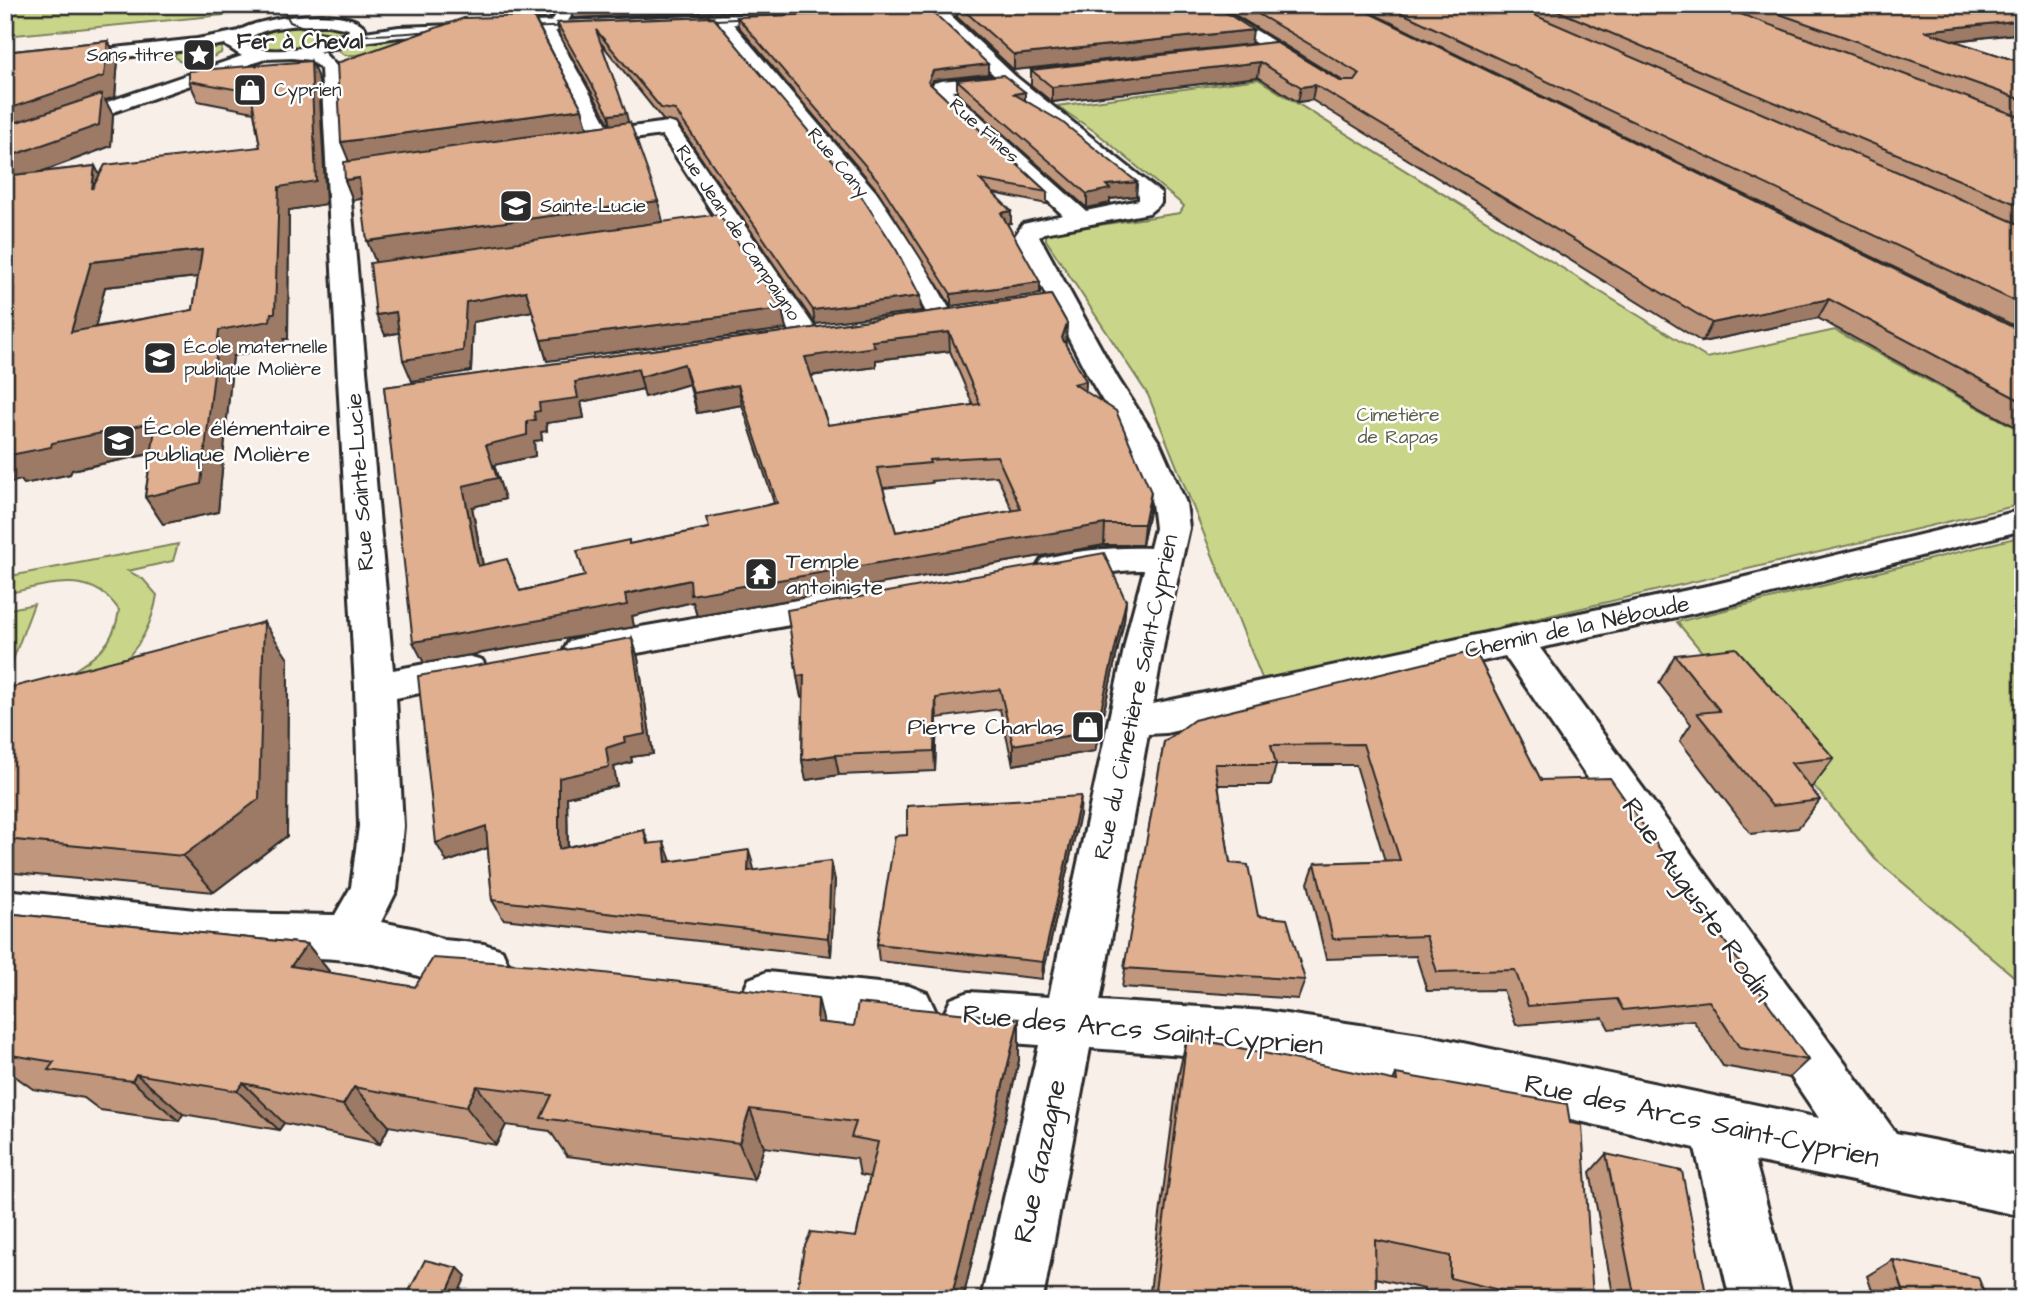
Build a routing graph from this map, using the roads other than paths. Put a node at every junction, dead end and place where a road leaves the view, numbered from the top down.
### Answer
1 (308, 5) edge
2 (570, 5) edge
3 (975, 5) edge
4 (1075, 5) edge
5 (1202, 5) edge
6 (936, 10) junction
7 (328, 20) junction
8 (721, 20) junction
9 (552, 24) junction
10 (352, 32) junction
11 (238, 42) junction
12 (1276, 49) junction
13 (1249, 52) edge
14 (289, 53) junction
15 (264, 54) junction
16 (5, 65) edge
17 (1322, 76) edge
18 (1020, 79) junction
19 (5, 133) edge
20 (604, 137) junction
21 (562, 143) edge
22 (5, 144) edge
23 (1082, 219) junction
24 (731, 222) junction
25 (705, 225) edge
26 (1062, 302) junction
27 (1031, 306) edge
28 (941, 318) edge
29 (808, 337) edge
30 (2023, 520) edge
31 (1164, 561) junction
32 (1022, 573) edge
33 (873, 599) edge
34 (1514, 640) junction
35 (546, 656) edge
36 (505, 663) edge
37 (375, 688) junction
38 (1129, 720) junction
39 (5, 910) edge
40 (348, 937) junction
41 (533, 970) edge
42 (722, 990) edge
43 (1068, 1024) junction
44 (1718, 1126) junction
45 (1880, 1159) junction
46 (2023, 1187) edge
47 (1012, 1299) edge
48 (1761, 1299) edge

1 - 7 street
2 - 9 street
3 - 9 street
4 - 6 street
5 - 12 street
6 - 8 street
6 - 18 street, Rue du Cimetière Saint-Cyprien
7 - 10 street
7 - 11 street
8 - 9 street
8 - 28 street, Rue Cany
9 - 10 street
9 - 20 street
10 - 14 street
11 - 15 street
11 - 16 street
11 - 19 street
12 - 13 street
12 - 17 street
14 - 15 street
14 - 37 street, Rue Sainte-Lucie
15 - 22 street
18 - 23 street, Rue du Cimetière Saint-Cyprien
18 - 23 street, Rue Fines
20 - 21 street
20 - 24 street, Rue Jean de Campaigno
23 - 26 street, Rue du Cimetière Saint-Cyprien
24 - 25 street
24 - 29 street, Rue Jean de Campaigno
26 - 27 street
26 - 31 street, Rue du Cimetière Saint-Cyprien
30 - 34 street, Chemin de la Néboude
31 - 32 street
31 - 38 street, Rue du Cimetière Saint-Cyprien
33 - 35 street
34 - 38 street, Chemin de la Néboude
34 - 45 street, Rue Auguste Rodin
36 - 37 street
37 - 40 street, Rue Sainte-Lucie
38 - 43 street, Rue du Cimetière Saint-Cyprien
39 - 40 street
40 - 41 street
42 - 43 street, Rue des Arcs Saint-Cyprien
43 - 44 street, Rue des Arcs Saint-Cyprien
43 - 47 street, Rue Gazagne
44 - 45 street, Rue des Arcs Saint-Cyprien
44 - 48 street
45 - 46 street, Rue des Arcs Saint-Cyprien

